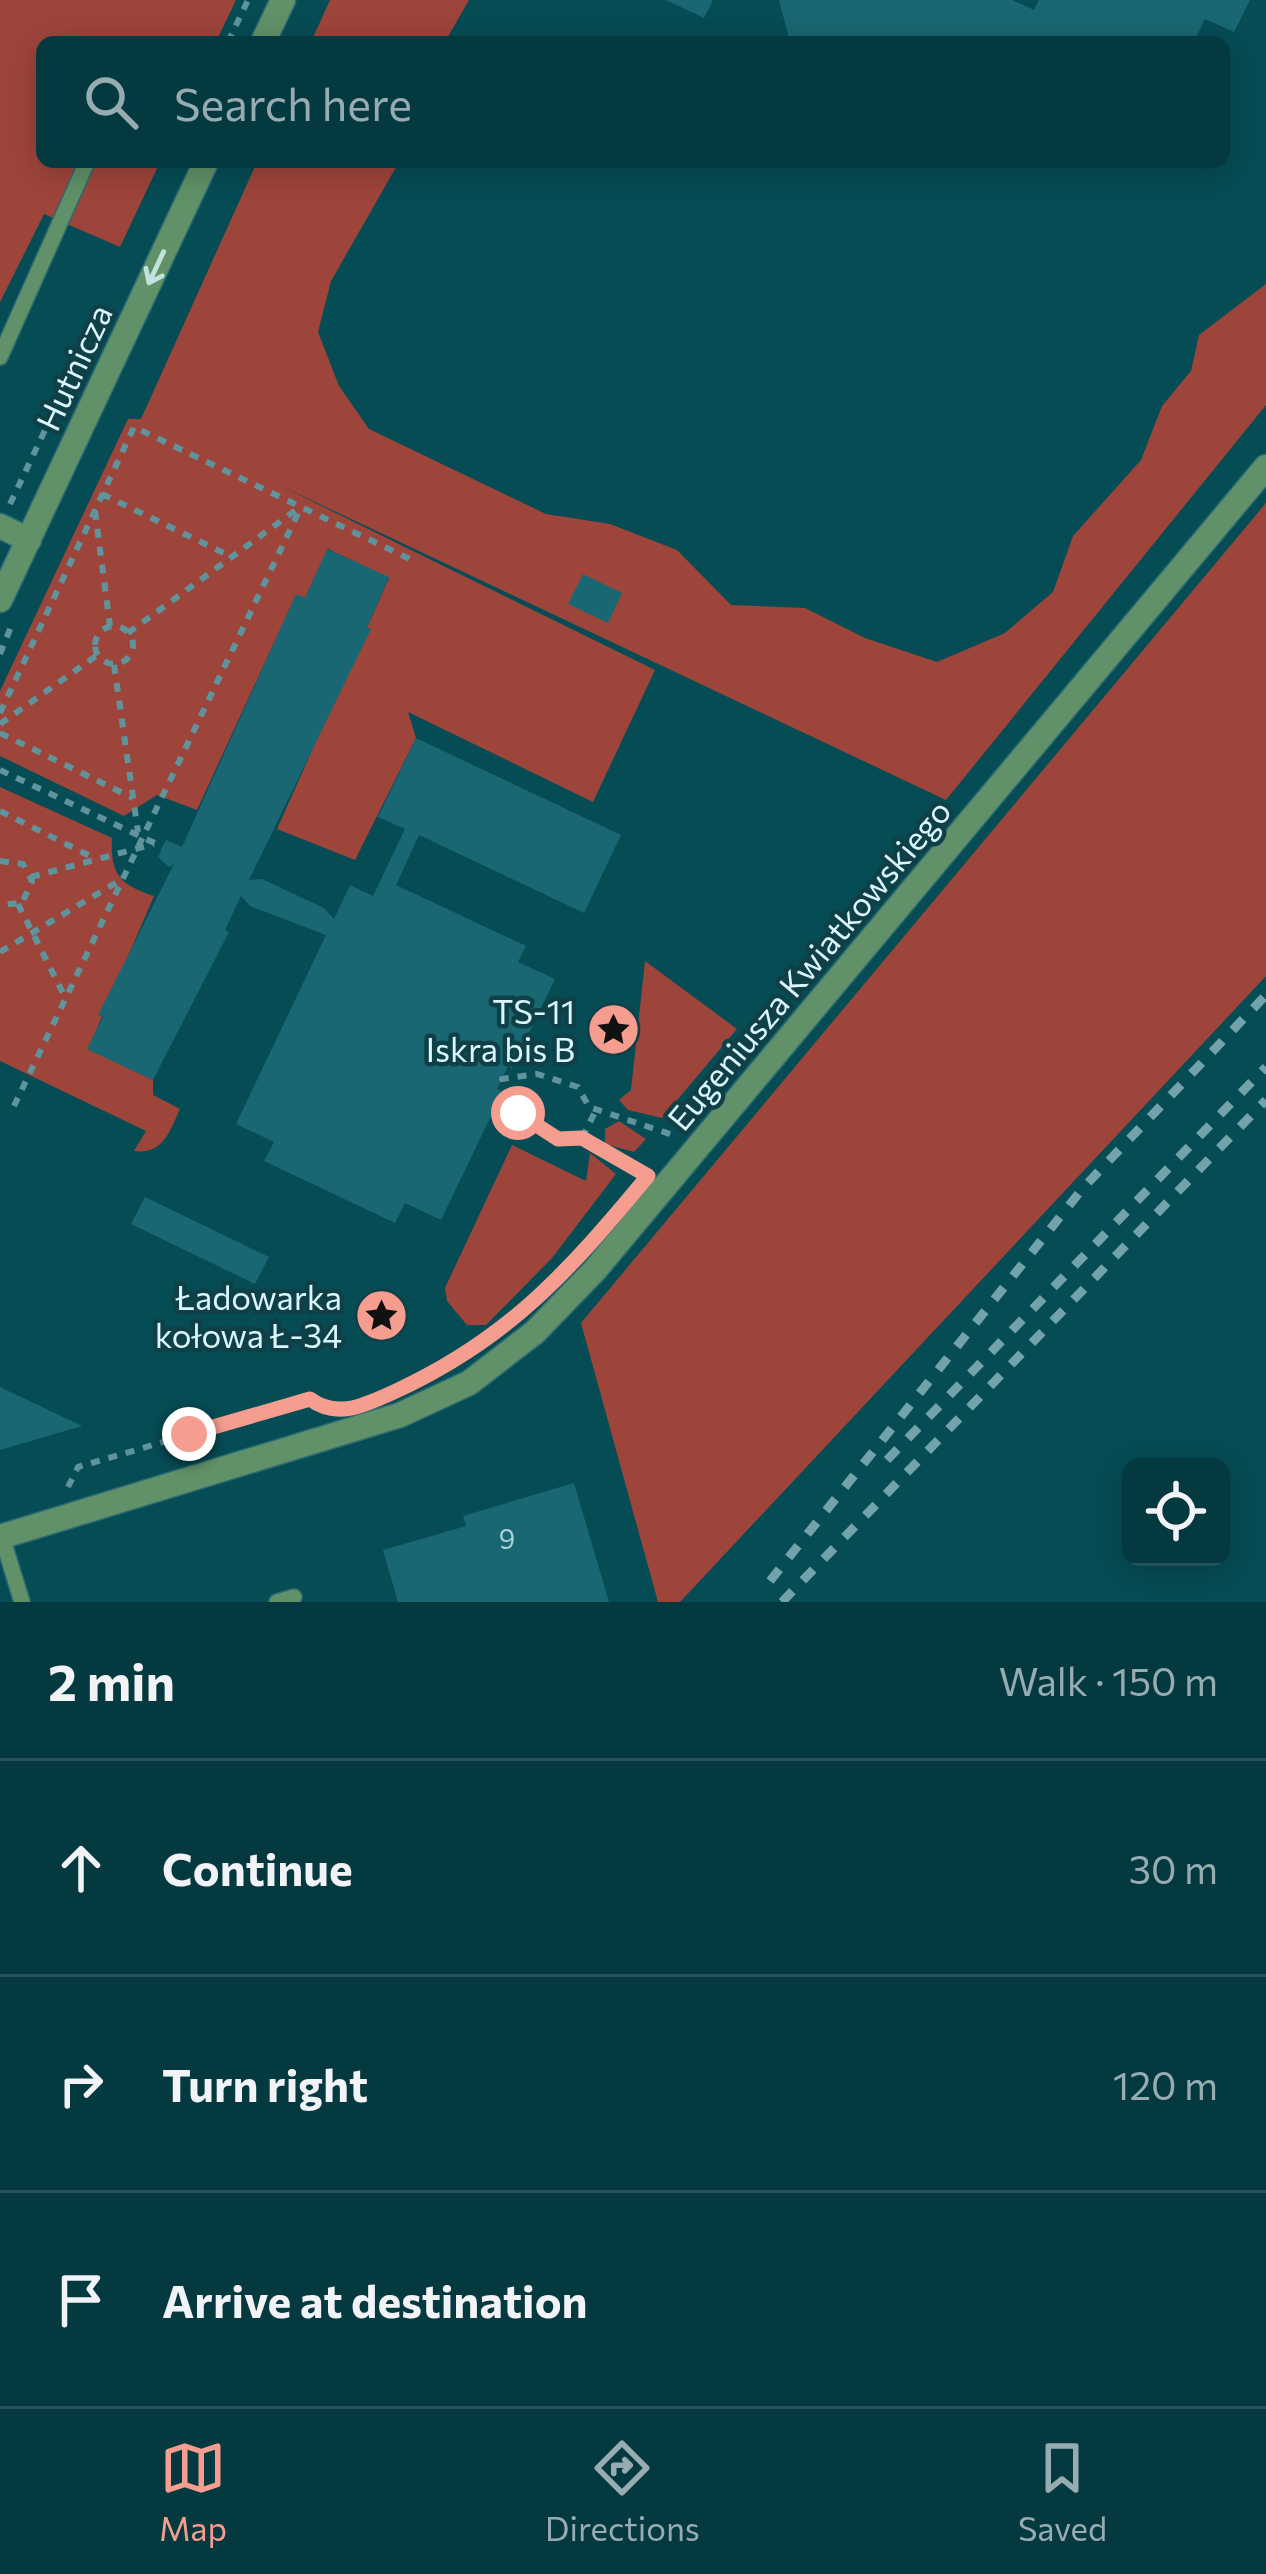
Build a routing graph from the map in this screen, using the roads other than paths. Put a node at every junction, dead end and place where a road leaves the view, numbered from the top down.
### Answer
1 (283, 0) edge
2 (266, 36) edge
3 (84, 168) edge
4 (203, 168) edge
5 (0, 357) edge
6 (1266, 467) edge
7 (4, 516) edge
8 (29, 539) junction
9 (0, 600) edge
10 (1, 1537) edge
11 (22, 1602) edge

1 - 2 street
3 - 5 lane
4 -> 8 street, Hutnicza
6 - 10 street, Eugeniusza Kwiatkowskiego
7 - 8 street
8 - 9 street, Hutnicza
10 - 11 lane

